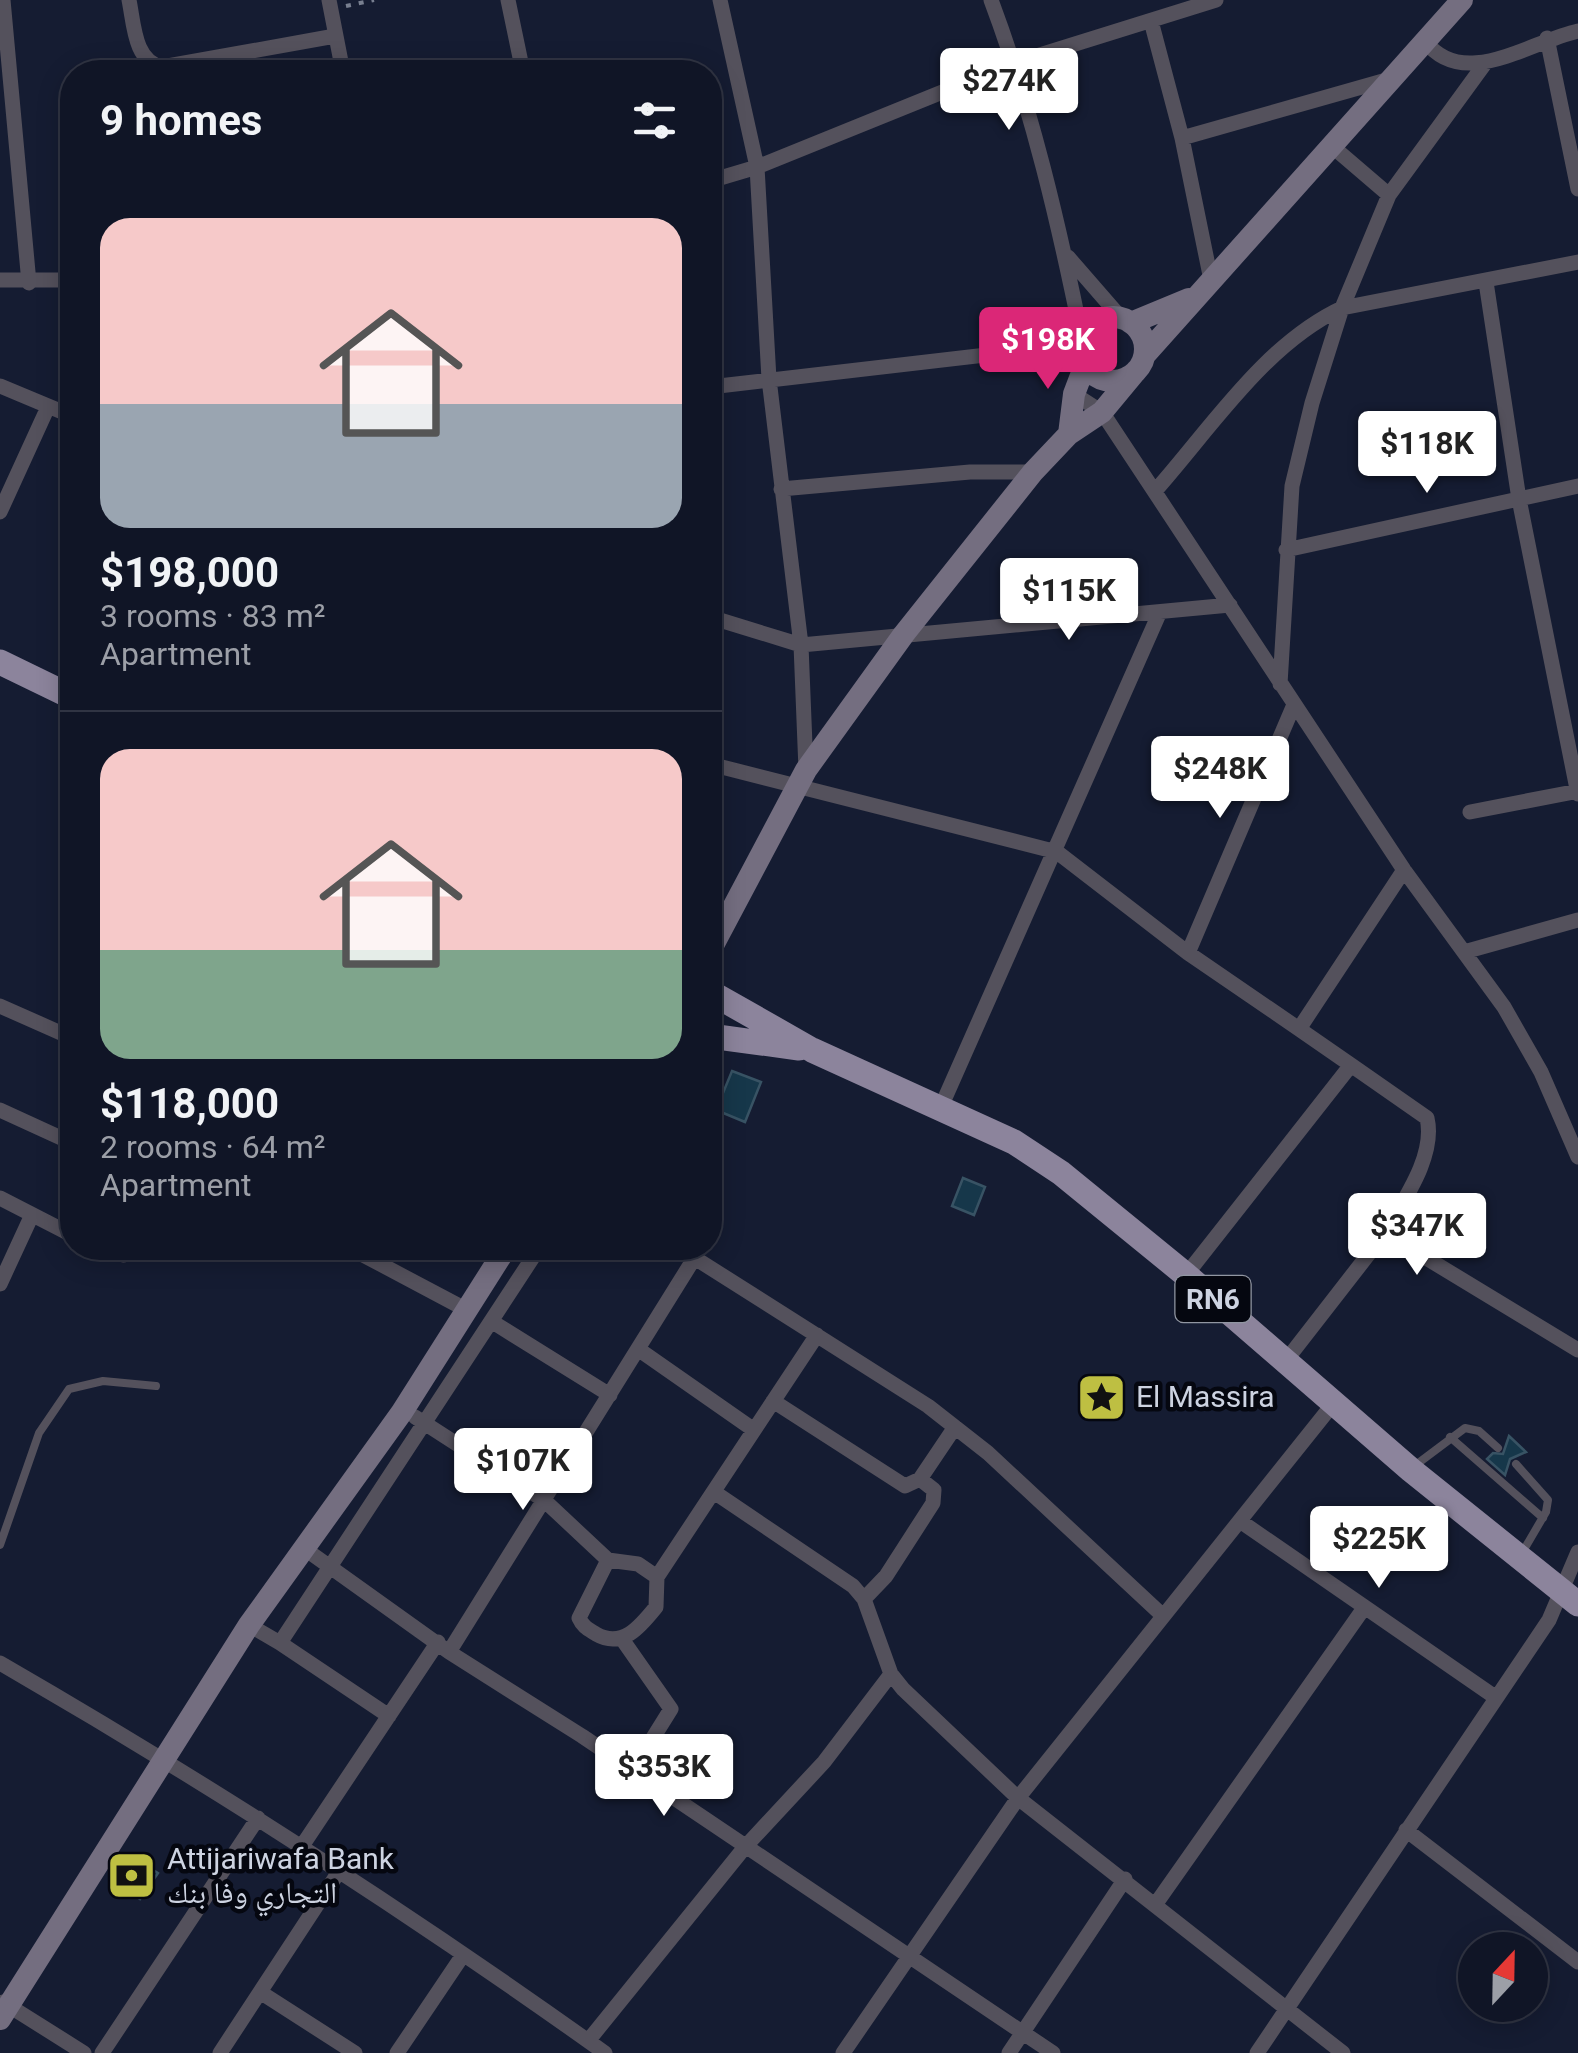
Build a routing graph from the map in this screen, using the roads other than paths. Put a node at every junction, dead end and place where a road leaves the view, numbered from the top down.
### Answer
1 (3, 0) edge
2 (129, 0) edge
3 (508, 0) edge
4 (720, 0) edge
5 (991, 0) edge
6 (1157, 0) edge
7 (1216, 0) edge
8 (1484, 0) edge
9 (1459, 4) edge
10 (330, 5) edge
11 (1157, 19) junction
12 (1578, 31) edge
13 (335, 36) junction
14 (1547, 38) junction
15 (1425, 41) junction
16 (148, 60) edge
17 (201, 60) edge
18 (340, 60) edge
19 (520, 60) edge
20 (1014, 62) junction
21 (1486, 62) junction
22 (1391, 79) junction
23 (1182, 138) junction
24 (1333, 147) junction
25 (757, 167) junction
26 (722, 177) edge
27 (1578, 189) edge
28 (1389, 195) junction
29 (1065, 254) junction
30 (1578, 262) edge
31 (0, 280) edge
32 (1211, 280) junction
33 (60, 281) edge
34 (1486, 282) junction
35 (29, 283) junction
36 (1192, 298) junction
37 (1342, 308) junction
38 (1126, 320) junction
39 (1082, 349) junction
40 (1140, 364) junction
41 (769, 379) junction
42 (722, 385) edge
43 (0, 386) edge
44 (1074, 394) junction
45 (48, 407) junction
46 (60, 412) edge
47 (1102, 412) junction
48 (1069, 434) junction
49 (1033, 472) junction
50 (1578, 486) edge
51 (781, 489) junction
52 (1155, 491) junction
53 (1519, 499) junction
54 (0, 512) edge
55 (1286, 550) junction
56 (1230, 605) junction
57 (1160, 614) junction
58 (722, 621) edge
59 (904, 634) junction
60 (800, 646) junction
61 (0, 662) edge
62 (1280, 684) junction
63 (60, 691) edge
64 (1294, 707) junction
65 (722, 766) edge
66 (803, 778) junction
67 (1578, 792) edge
68 (1470, 812) dead end
69 (1057, 852) junction
70 (1404, 870) junction
71 (732, 907) junction
72 (722, 917) edge
73 (1578, 920) edge
74 (722, 927) edge
75 (1188, 952) junction
76 (1464, 952) junction
77 (722, 999) edge
78 (0, 1006) edge
79 (1299, 1029) junction
80 (60, 1033) edge
81 (722, 1044) edge
82 (812, 1050) junction
83 (1351, 1065) junction
84 (941, 1107) junction
85 (0, 1110) edge
86 (60, 1138) edge
87 (1578, 1157) edge
88 (0, 1198) edge
89 (31, 1217) junction
90 (60, 1230) edge
91 (1385, 1233) junction
92 (373, 1260) edge
93 (498, 1260) edge
94 (531, 1260) edge
95 (693, 1260) edge
96 (700, 1260) edge
97 (1186, 1274) junction
98 (0, 1284) edge
99 (466, 1309) junction
100 (491, 1321) junction
101 (816, 1335) junction
102 (638, 1350) junction
103 (1578, 1350) edge
104 (1284, 1363) junction
105 (156, 1386) dead end
106 (610, 1395) junction
107 (773, 1402) junction
108 (1333, 1404) junction
109 (402, 1412) junction
110 (425, 1420) junction
111 (955, 1426) junction
112 (754, 1430) junction
113 (1450, 1437) junction
114 (1498, 1448) dead end
115 (1516, 1464) dead end
116 (1411, 1470) junction
117 (920, 1480) junction
118 (714, 1492) junction
119 (545, 1502) junction
120 (1543, 1518) junction
121 (1240, 1521) junction
122 (0, 1545) edge
123 (305, 1549) junction
124 (1578, 1552) edge
125 (1519, 1556) junction
126 (608, 1560) junction
127 (327, 1568) junction
128 (658, 1577) junction
129 (1571, 1598) edge
130 (864, 1599) junction
131 (1364, 1608) junction
132 (1161, 1614) junction
133 (250, 1625) junction
134 (622, 1639) junction
135 (280, 1643) junction
136 (444, 1647) junction
137 (0, 1663) edge
138 (891, 1674) junction
139 (1495, 1697) junction
140 (389, 1716) junction
141 (168, 1760) junction
142 (633, 1770) junction
143 (1018, 1798) junction
144 (258, 1818) junction
145 (1406, 1830) junction
146 (302, 1846) junction
147 (745, 1847) junction
148 (340, 1870) junction
149 (1125, 1879) junction
150 (1155, 1905) junction
151 (463, 1955) junction
152 (909, 1956) junction
153 (1578, 1962) edge
154 (260, 1992) junction
155 (3, 2008) edge
156 (1286, 2009) junction
157 (1024, 2031) junction
158 (588, 2041) junction
159 (403, 2051) edge
160 (84, 2053) edge
161 (102, 2053) edge
162 (220, 2053) edge
163 (355, 2053) edge
164 (605, 2053) edge
165 (843, 2053) edge
166 (1009, 2053) edge
167 (1052, 2053) edge
168 (1257, 2053) edge
169 (1343, 2053) edge

1 - 35 street
2 - 16 street
3 - 19 street
4 - 25 street
5 - 20 street
6 - 11 street
7 - 11 street
8 - 9 main road
9 - 15 main road
10 - 13 street
11 - 20 street
11 - 23 street
12 - 14 street
13 - 17 street
13 - 18 street
14 - 21 street
14 - 27 street
15 - 21 street
15 - 22 main road
20 - 25 street
20 - 29 street
21 - 28 street
22 - 23 street
22 - 24 main road
23 - 32 street
24 - 28 street
24 - 32 main road
25 - 26 street
25 - 41 street
28 - 37 street
29 - 38 street
29 - 39 street
30 - 34 street
31 - 35 street
32 - 36 main road
33 - 35 street
34 - 37 street
34 - 53 street
36 - 38 main road
36 - 40 main road
37 - 52 street
37 - 55 street
38 - 39 main road
38 - 40 main road
39 - 40 main road
39 - 41 street
39 - 44 main road
40 - 47 main road
41 - 42 street
41 - 51 street
43 - 45 street
44 - 47 street
44 - 48 main road
45 - 46 street
45 - 54 street
47 - 48 main road
47 - 52 street
48 - 49 main road
49 - 51 street
49 - 59 main road
50 - 53 street
51 - 60 street
52 - 56 street
53 - 55 street
53 - 67 street
55 - 62 street
56 - 57 street
56 - 62 street
57 - 59 street
57 - 69 street
58 - 60 street
59 - 60 street
59 - 66 main road
60 - 66 street
61 - 63 main road
62 - 64 street
64 - 70 street
64 - 75 street
65 - 66 street
66 - 69 street
66 - 71 main road
67 - 68 street
69 - 75 street
69 - 84 street
70 - 76 street
70 - 79 street
71 - 72 main road
71 - 74 main road
73 - 76 street
75 - 79 street
76 - 87 street
77 - 82 main road, RN6
78 - 80 street
79 - 83 street
81 - 82 main road, RN6
82 - 84 main road, RN6
83 - 91 street
83 - 97 street
84 - 97 main road, RN6
85 - 86 street
88 - 89 street
89 - 90 street
89 - 98 street
91 - 103 street
91 - 104 street
92 - 99 street
93 - 99 main road
94 - 100 street
95 - 102 street
96 - 101 street
97 - 104 main road, RN6
99 - 109 main road
100 - 106 street
100 - 110 street
101 - 107 street
101 - 111 street
102 - 106 street
102 - 112 street
104 - 108 main road, RN6
105 - 122 lane
106 - 119 street
107 - 112 street
107 - 117 street
108 - 116 main road, RN6
108 - 121 street
109 - 110 street
109 - 123 main road
110 - 119 street
110 - 127 street
111 - 117 street
111 - 132 street
112 - 118 street
113 - 114 lane
113 - 116 lane
113 - 120 lane
115 - 120 lane
116 - 125 main road, RN6
117 - 130 street
118 - 128 street
118 - 130 street
119 - 126 street
119 - 136 street
120 - 125 lane
121 - 131 street
121 - 132 street
123 - 127 street
123 - 133 main road
124 - 129 street
125 - 129 main road, RN6
126 - 128 street
126 - 134 street
127 - 135 street
127 - 136 street
128 - 134 street
129 - 139 street
130 - 138 street
131 - 139 street
131 - 150 street
132 - 143 street
133 - 135 street
133 - 141 main road
134 - 142 street
135 - 140 street
136 - 140 street
136 - 142 street
137 - 141 street
138 - 143 street
138 - 147 street
139 - 145 street
140 - 146 street
141 - 144 street
141 - 155 main road
142 - 147 street
143 - 149 street
143 - 152 street
144 - 146 street
144 - 161 street
145 - 153 street
145 - 156 street
146 - 148 street
147 - 152 street
147 - 158 street
148 - 151 street
148 - 154 street
149 - 150 street
149 - 157 street
150 - 156 street
151 - 158 street
151 - 159 street
152 - 157 street
152 - 165 street
154 - 162 street
154 - 163 street
155 - 160 street
156 - 168 street
156 - 169 street
157 - 166 street
157 - 167 street
158 - 164 street

